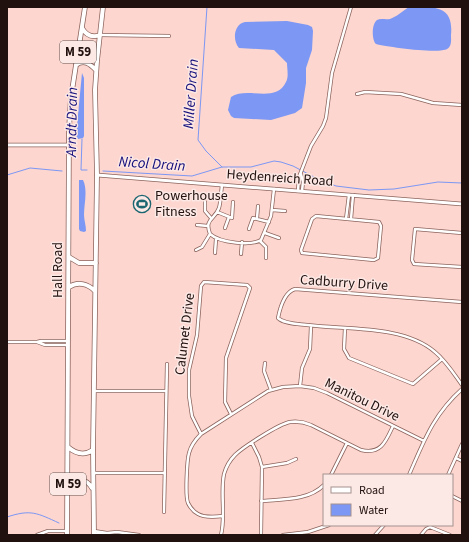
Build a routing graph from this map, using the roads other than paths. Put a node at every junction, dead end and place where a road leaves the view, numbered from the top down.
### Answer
1 (85, 7) edge
2 (103, 7) edge
3 (351, 7) edge
4 (82, 28) junction
5 (100, 35) junction
6 (169, 36) dead end
7 (76, 65) junction
8 (96, 70) junction
9 (357, 94) dead end
10 (462, 105) edge
11 (7, 145) edge
12 (69, 145) junction
13 (301, 174) junction
14 (97, 175) junction
15 (222, 185) junction
16 (274, 189) junction
17 (298, 191) junction
18 (302, 191) junction
19 (349, 195) junction
20 (353, 195) junction
21 (205, 202) dead end
22 (233, 202) dead end
23 (462, 204) edge
24 (258, 206) dead end
25 (272, 210) junction
26 (217, 212) junction
27 (285, 212) dead end
28 (229, 217) junction
29 (211, 218) junction
30 (257, 218) junction
31 (346, 219) junction
32 (351, 219) junction
33 (269, 222) junction
34 (197, 226) dead end
35 (208, 226) junction
36 (225, 228) dead end
37 (249, 229) dead end
38 (265, 233) junction
39 (462, 233) edge
40 (210, 234) junction
41 (279, 238) dead end
42 (216, 239) junction
43 (260, 241) junction
44 (242, 242) junction
45 (196, 250) dead end
46 (215, 253) dead end
47 (241, 254) dead end
48 (69, 257) junction
49 (266, 258) dead end
50 (96, 263) junction
51 (462, 267) edge
52 (69, 287) junction
53 (95, 291) junction
54 (462, 302) edge
55 (311, 326) junction
56 (345, 328) junction
57 (48, 340) junction
58 (7, 342) edge
59 (37, 342) junction
60 (68, 343) junction
61 (48, 345) junction
62 (442, 359) junction
63 (265, 363) dead end
64 (167, 364) dead end
65 (462, 385) edge
66 (300, 386) junction
67 (462, 389) edge
68 (271, 390) junction
69 (94, 391) junction
70 (166, 391) junction
71 (232, 414) junction
72 (393, 426) junction
73 (201, 434) junction
74 (424, 441) junction
75 (252, 443) junction
76 (347, 443) junction
77 (462, 444) edge
78 (68, 447) junction
79 (93, 450) junction
80 (456, 458) junction
81 (296, 459) dead end
82 (462, 461) edge
83 (262, 467) junction
84 (93, 473) junction
85 (165, 473) junction
86 (332, 474) edge
87 (409, 474) edge
88 (448, 474) edge
89 (68, 484) junction
90 (323, 486) edge
91 (93, 491) junction
92 (453, 496) edge
93 (261, 501) junction
94 (462, 501) edge
95 (164, 512) dead end
96 (223, 516) junction
97 (326, 526) edge
98 (383, 526) edge
99 (67, 533) edge
100 (94, 534) edge
101 (130, 534) edge
102 (37, 535) edge
103 (139, 535) edge
104 (221, 535) edge
105 (261, 535) edge
106 (283, 535) edge
107 (375, 535) edge
108 (421, 535) edge
109 (450, 535) edge

1 - 4 highway, Hall Road / M 59
2 - 5 highway, M 59
3 - 13 street
4 - 5 highway
4 - 7 highway, Hall Road / M 59
5 - 6 street
5 - 8 highway, M 59
7 - 8 highway
7 - 12 highway, Hall Road / M 59
8 - 14 highway, M 59
9 - 10 street
11 - 12 street
12 - 48 highway, Hall Road / M 59
13 - 17 street
13 - 18 street
14 - 15 street, Heydenreich Road
14 - 50 highway, M 59
15 - 16 street, Heydenreich Road
15 - 26 street
16 - 17 street, Heydenreich Road
16 - 25 street
17 - 18 street, Heydenreich Road
18 - 19 street, Heydenreich Road
19 - 20 street, Heydenreich Road
19 - 31 street
20 - 23 street, Heydenreich Road
20 - 32 street
21 - 29 street
22 - 28 street
24 - 30 street
25 - 27 street
25 - 33 street
26 - 28 street
26 - 29 street
28 - 36 street
29 - 35 street
30 - 33 street
30 - 37 street
31 - 32 street
31 - 32 street
33 - 38 street
34 - 35 street
35 - 40 street
38 - 41 street
38 - 43 street
39 - 51 street
40 - 42 street
40 - 45 street
42 - 44 street
42 - 46 street
43 - 44 street
43 - 49 street
44 - 47 street
48 - 50 highway
48 - 52 highway, Hall Road / M 59
50 - 53 highway, M 59
52 - 53 highway
52 - 60 highway, Hall Road / M 59
53 - 69 highway, M 59
54 - 55 street, Cadburry Drive
55 - 56 street
55 - 66 street
56 - 62 street
56 - 62 street
57 - 59 street
57 - 60 street
57 - 61 street
58 - 59 street
59 - 61 street
60 - 61 street
60 - 78 highway, Hall Road / M 59
62 - 65 street
63 - 68 street
64 - 70 street
66 - 68 street, Manitou Drive
66 - 72 street, Manitou Drive
67 - 74 street
68 - 71 street, Manitou Drive
69 - 70 street
69 - 79 highway, M 59
70 - 85 street
71 - 73 street, Manitou Drive
71 - 73 street, Calumet Drive
72 - 74 street, Manitou Drive
72 - 76 street
73 - 96 street, Manitou Drive
74 - 87 street
75 - 76 street
75 - 83 street
75 - 96 street
76 - 86 street
77 - 80 street
78 - 79 highway
78 - 89 highway, Hall Road / M 59
79 - 84 highway, M 59
80 - 82 street
80 - 88 street
81 - 83 street
83 - 93 street
84 - 85 street
84 - 91 highway, M 59
85 - 95 street
89 - 91 highway
89 - 99 highway, Hall Road / M 59
90 - 93 street
91 - 100 highway, M 59
92 - 94 street
93 - 105 street
96 - 104 street
97 - 106 street
98 - 107 street
99 - 102 street
100 - 101 street
101 - 103 street
108 - 109 street

